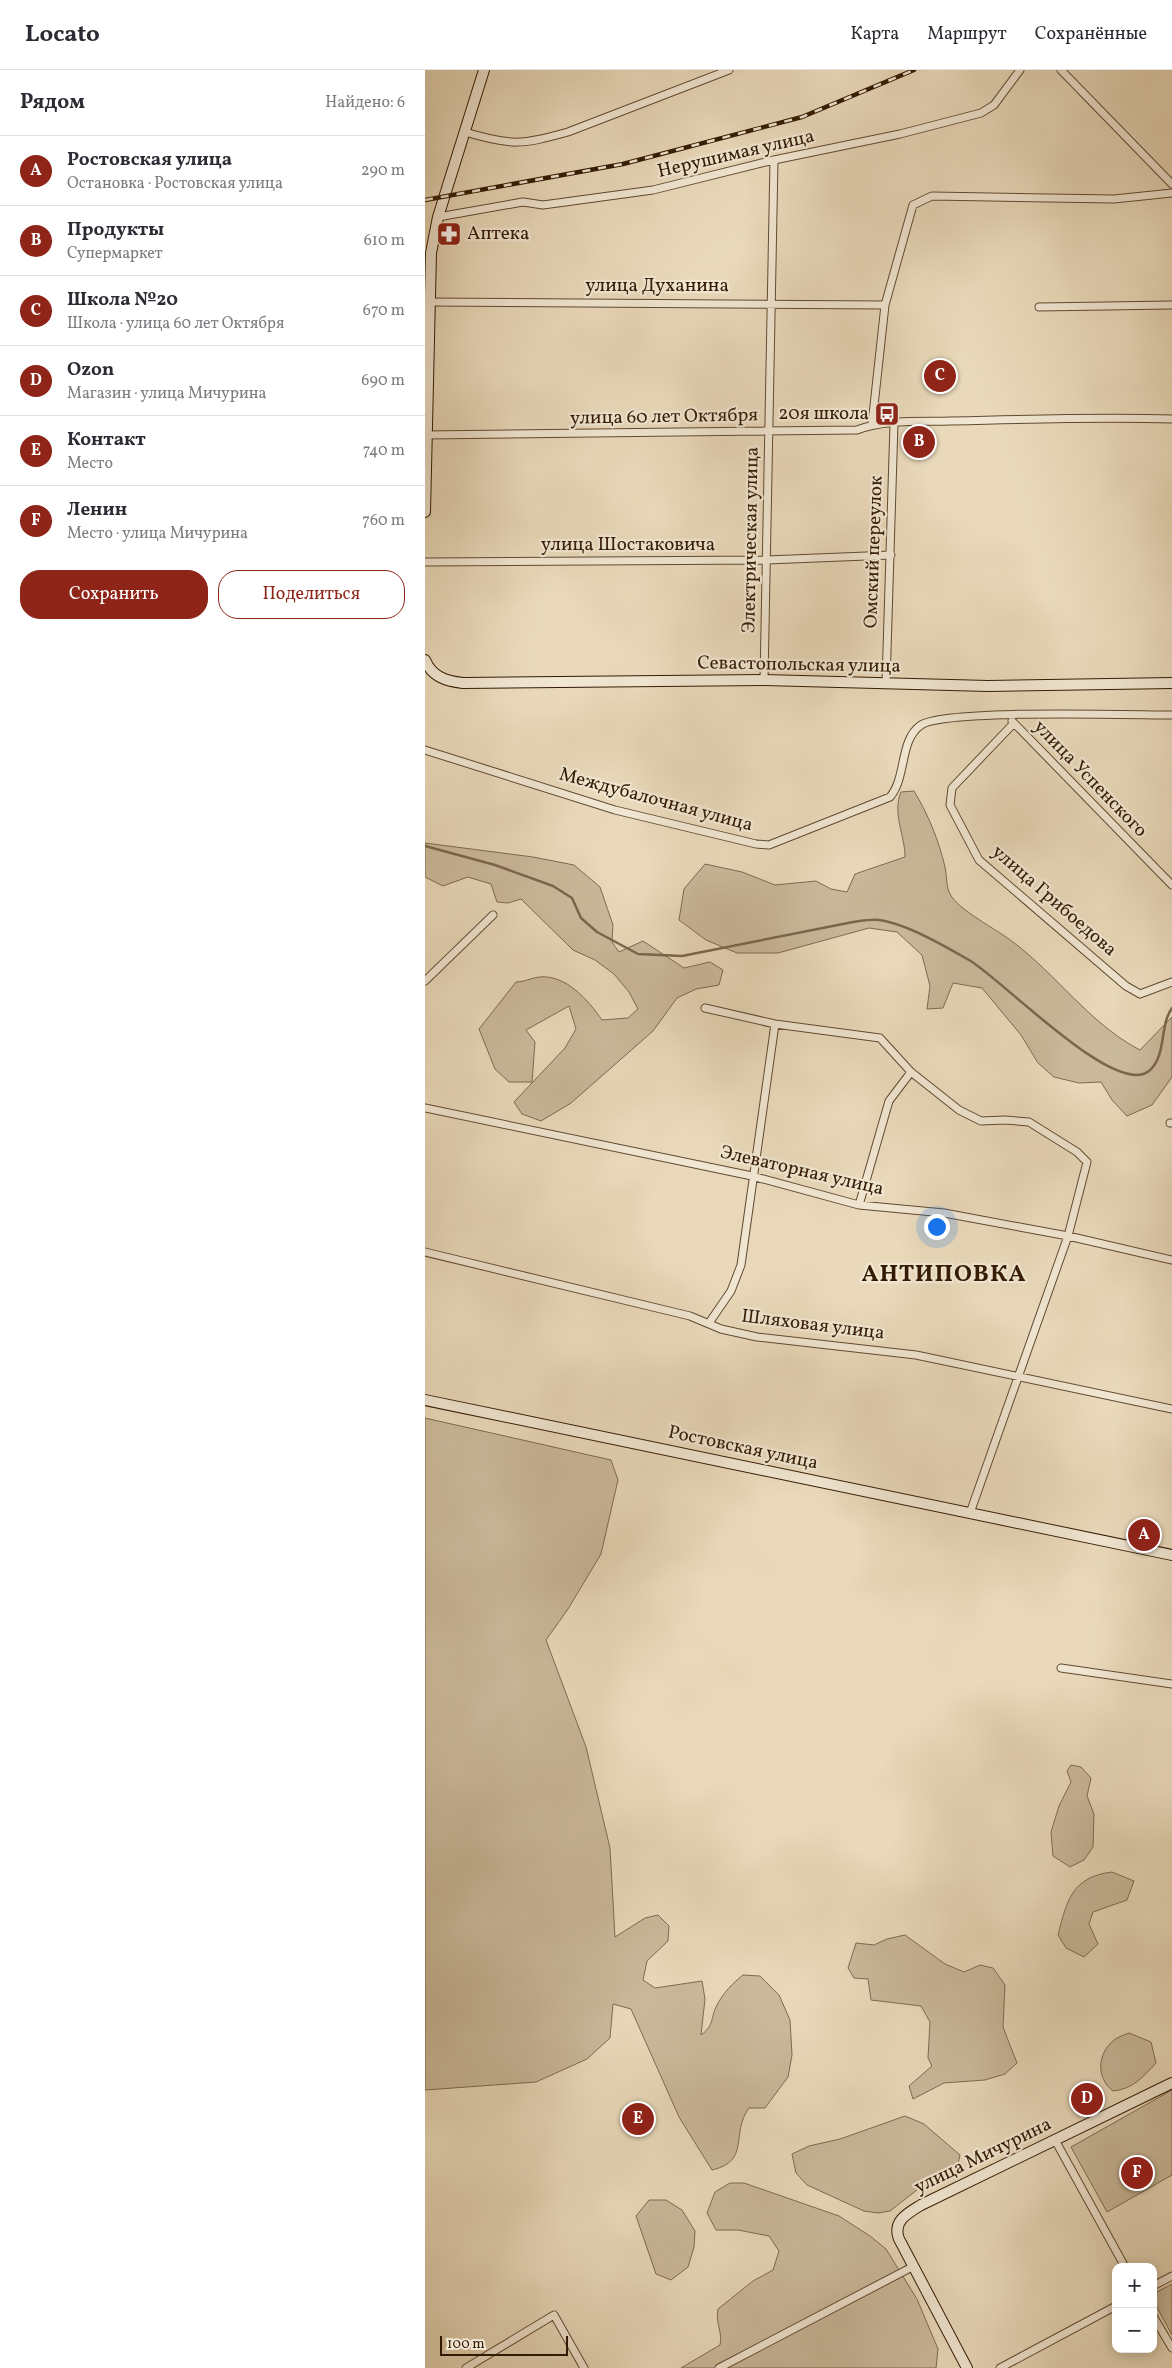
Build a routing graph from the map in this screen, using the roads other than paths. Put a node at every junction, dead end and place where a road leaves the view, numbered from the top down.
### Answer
1 (484, 70) edge
2 (729, 70) edge
3 (1020, 70) edge
4 (1061, 70) edge
5 (465, 132) junction
6 (774, 160) junction
7 (1172, 184) edge
8 (1172, 193) edge
9 (438, 216) junction
10 (427, 287) edge
11 (429, 302) junction
12 (771, 303) junction
13 (885, 305) junction
14 (1172, 305) edge
15 (1039, 307) dead end
16 (1172, 419) edge
17 (894, 423) junction
18 (872, 424) junction
19 (769, 432) junction
20 (426, 435) edge
21 (425, 512) edge
22 (891, 555) junction
23 (767, 560) junction
24 (425, 562) edge
25 (426, 667) edge
26 (764, 680) junction
27 (886, 683) junction
28 (1172, 683) edge
29 (1172, 715) edge
30 (1006, 716) junction
31 (1014, 724) junction
32 (425, 750) edge
33 (1172, 886) edge
34 (493, 915) dead end
35 (425, 982) edge
36 (1172, 982) edge
37 (705, 1008) dead end
38 (775, 1024) junction
39 (911, 1072) junction
40 (425, 1108) edge
41 (752, 1176) junction
42 (859, 1205) junction
43 (1068, 1236) junction
44 (425, 1252) edge
45 (1172, 1260) edge
46 (709, 1323) junction
47 (1019, 1378) junction
48 (425, 1400) edge
49 (1172, 1410) edge
50 (970, 1513) junction
51 (1172, 1555) edge
52 (1061, 1668) dead end
53 (1172, 1684) edge
54 (1172, 2084) edge
55 (1055, 2140) junction
56 (1123, 2263) edge
57 (914, 2266) junction
58 (1172, 2276) edge
59 (1157, 2284) edge
60 (1112, 2308) edge
61 (1157, 2323) edge
62 (1172, 2348) edge
63 (466, 2368) edge
64 (584, 2368) edge
65 (719, 2368) edge
66 (967, 2368) edge
67 (1001, 2368) edge

1 - 5 street
2 - 5 street
3 - 6 street, Нерушимая улица
4 - 7 street
5 - 9 street
6 - 9 street, Нерушимая улица
6 - 12 street, Электрическая улица
8 - 13 street
9 - 10 street
10 - 11 street
11 - 12 street, улица Духанина
11 - 20 street
12 - 13 street, улица Духанина
12 - 19 street, Электрическая улица
13 - 18 street
14 - 15 street
16 - 17 street, улица 60 лет Октября
17 - 18 street, улица 60 лет Октября
17 - 22 street, Омский переулок
18 - 19 street, улица 60 лет Октября
19 - 20 street, улица 60 лет Октября
19 - 23 street, Электрическая улица
20 - 21 street
22 - 23 street, улица Шостаковича
22 - 27 street, Омский переулок
23 - 24 street, улица Шостаковича
23 - 26 street, Электрическая улица
25 - 26 street, Севастопольская улица
26 - 27 street, Севастопольская улица
27 - 28 street, Севастопольская улица
29 - 30 street, Междубалочная улица
30 - 31 street, улица Успенского
30 - 32 street, Междубалочная улица
31 - 33 street, улица Успенского
31 - 36 street, улица Грибоедова
34 - 35 street
37 - 38 street
38 - 39 street
38 - 41 street
39 - 42 street
39 - 43 street
40 - 41 street, Элеваторная улица
41 - 42 street, Элеваторная улица
41 - 46 street
42 - 43 street, Элеваторная улица
43 - 45 street, Элеваторная улица
43 - 47 street
44 - 46 street, Шляховая улица
46 - 47 street, Шляховая улица
47 - 49 street, Шляховая улица
47 - 50 street
48 - 50 street, Ростовская улица
50 - 51 street, Ростовская улица
52 - 53 street
54 - 55 street, улица Мичурина
55 - 56 street
55 - 57 street, улица Мичурина
57 - 65 street
57 - 66 street
58 - 59 street
60 - 67 street
61 - 62 street
63 - 64 street

